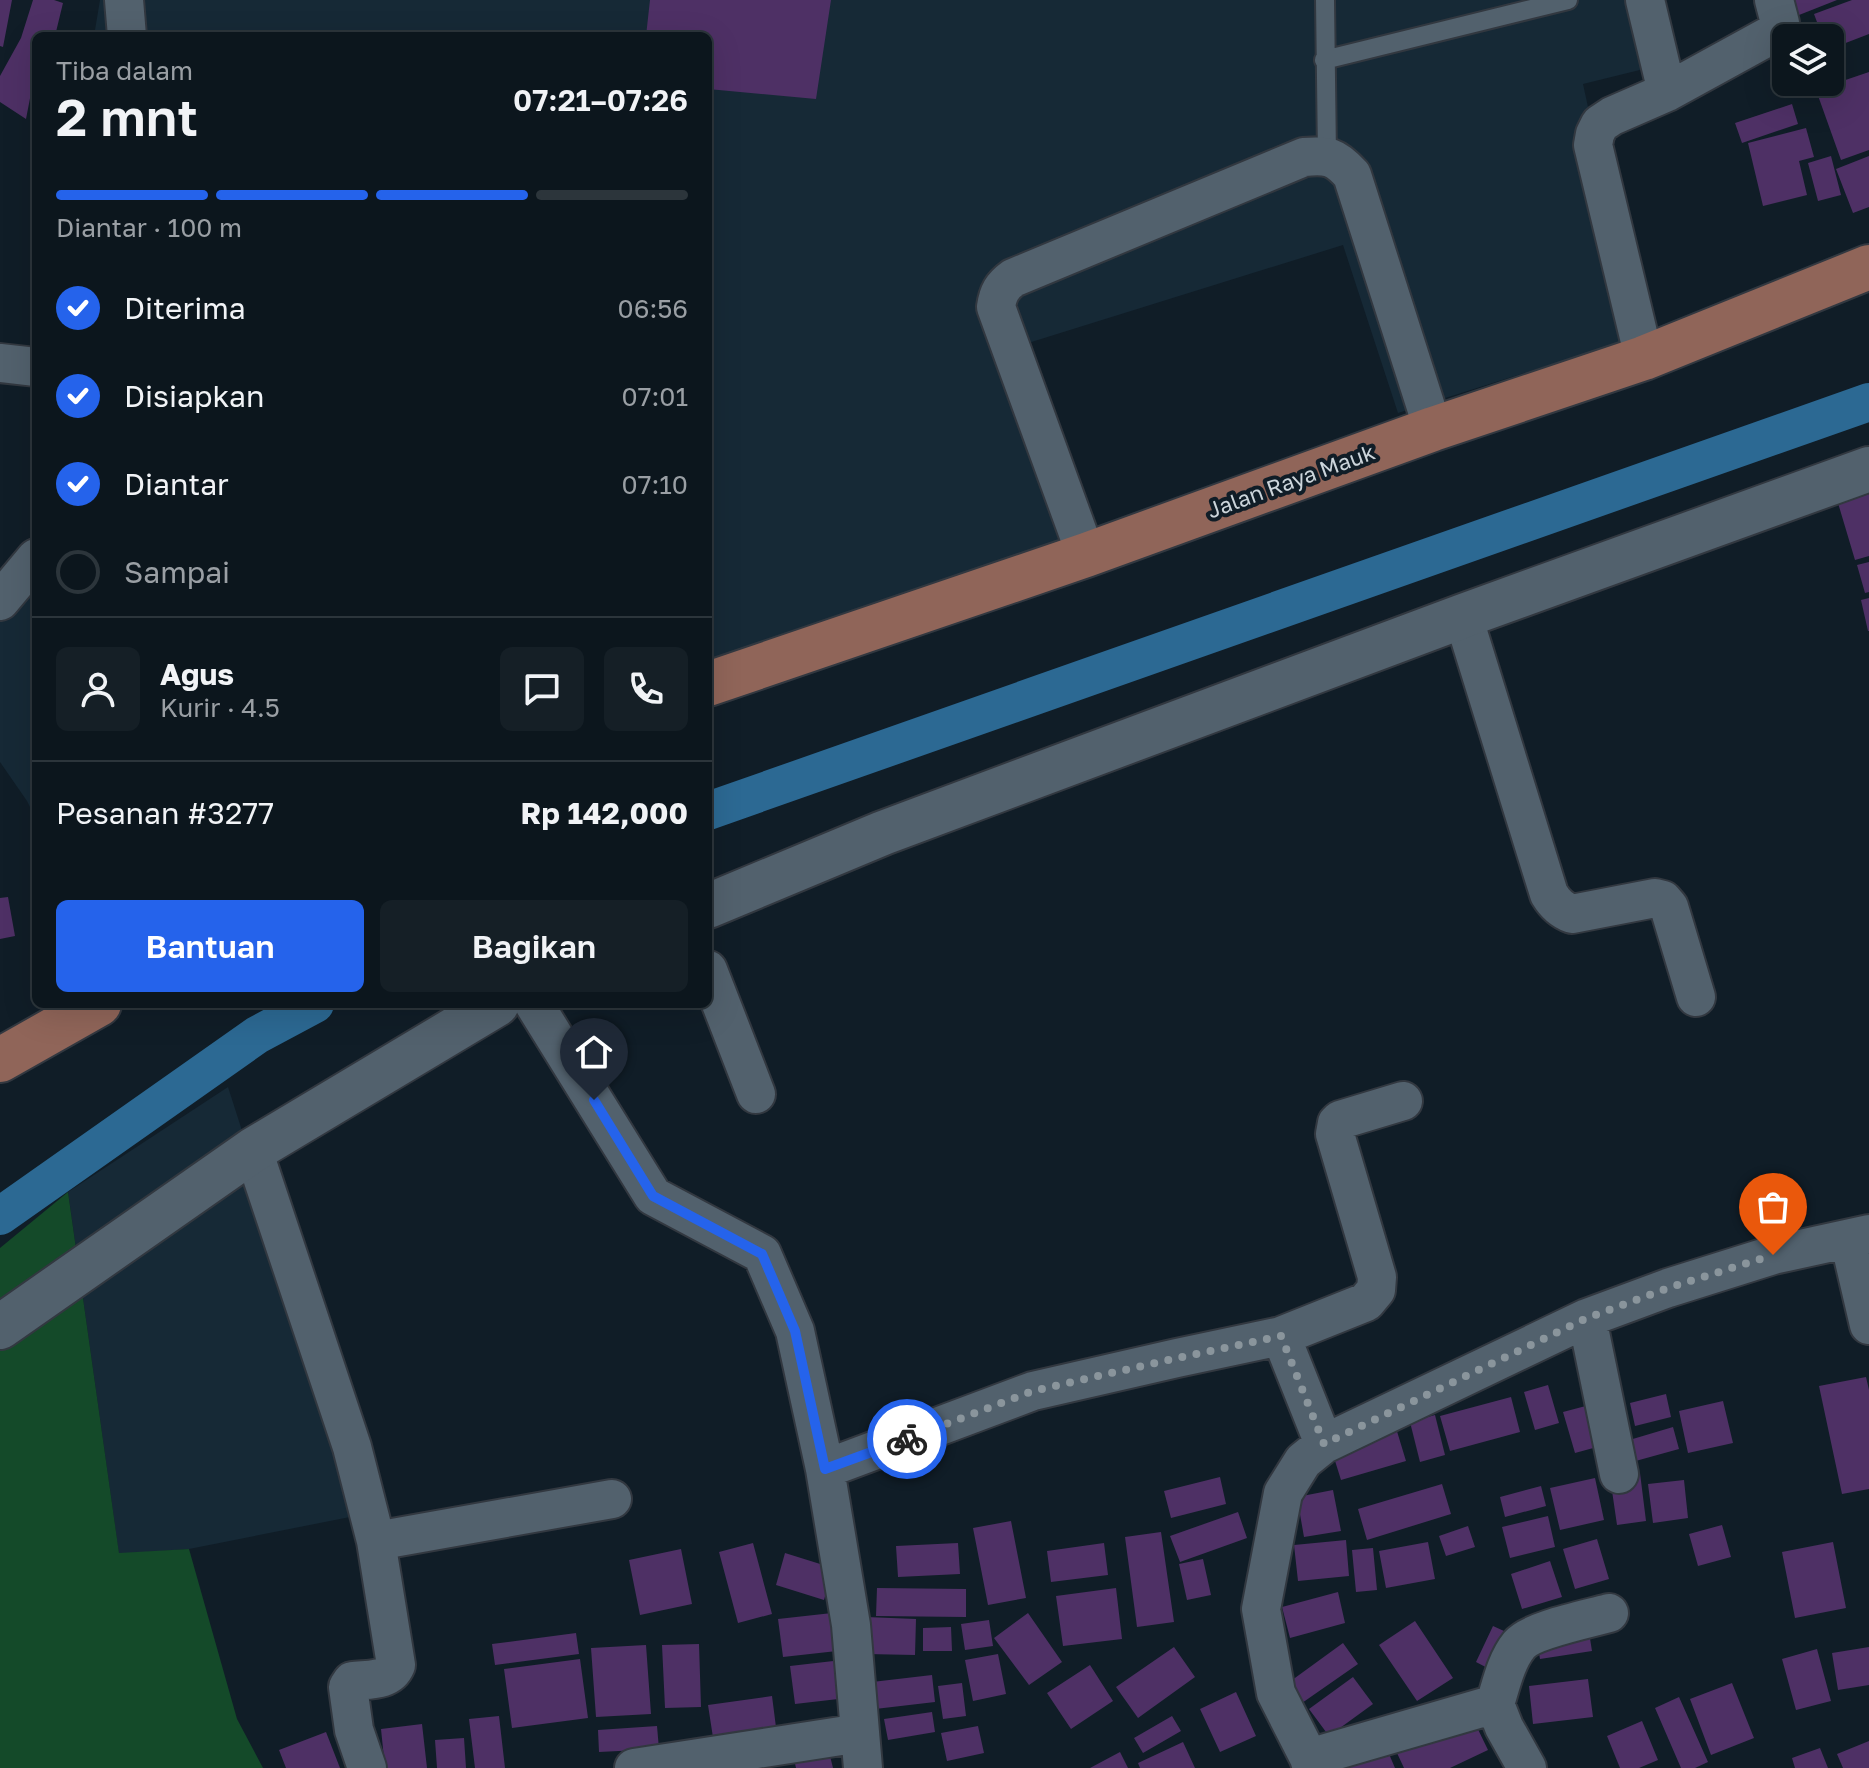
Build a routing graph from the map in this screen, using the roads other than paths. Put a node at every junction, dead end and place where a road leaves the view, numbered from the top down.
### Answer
1 (124, 0) edge
2 (1325, 0) edge
3 (1568, 0) edge
4 (1645, 0) edge
5 (1774, 0) edge
6 (127, 32) edge
7 (1324, 60) junction
8 (1667, 92) junction
9 (1327, 156) junction
10 (1869, 267) edge
11 (1644, 358) junction
12 (0, 363) edge
13 (32, 367) edge
14 (1433, 429) junction
15 (1869, 469) edge
16 (1086, 555) junction
17 (32, 563) edge
18 (0, 601) edge
19 (1463, 616) junction
20 (712, 683) edge
21 (712, 904) edge
22 (712, 980) edge
23 (1696, 997) dead end
24 (92, 1008) edge
25 (490, 1008) edge
26 (536, 1008) edge
27 (0, 1060) edge
28 (756, 1094) dead end
29 (1403, 1101) dead end
30 (253, 1150) junction
31 (1859, 1236) edge
32 (1587, 1318) junction
33 (1869, 1325) edge
34 (0, 1327) edge
35 (1281, 1336) junction
36 (1324, 1444) junction
37 (825, 1469) junction
38 (1619, 1474) dead end
39 (612, 1499) dead end
40 (376, 1541) junction
41 (1609, 1613) dead end
42 (1495, 1704) junction
43 (862, 1750) edge
44 (1310, 1763) edge
45 (367, 1768) edge
46 (634, 1768) edge
47 (1527, 1768) edge

1 - 6 street
2 - 7 lane
3 - 7 lane
4 - 8 street
5 - 8 street
7 - 9 lane
8 - 11 street
9 - 14 street
9 - 16 street
10 - 11 main road, Jalan Raya Mauk
11 - 14 main road, Jalan Raya Mauk
12 - 13 street
14 - 16 main road, Jalan Raya Mauk
15 - 19 street
16 - 20 main road, Jalan Raya Mauk
17 - 18 street
19 - 21 street
19 - 23 street
22 - 28 street
24 - 27 main road
25 - 30 street
26 - 37 street
29 - 35 street
30 - 34 street
30 - 40 street
31 - 32 street
31 - 33 street
32 - 36 street
32 - 38 street
35 - 36 street
35 - 37 street
36 - 44 street
37 - 43 street
39 - 40 street
40 - 45 street
41 - 42 street
42 - 44 street
42 - 47 street
43 - 46 street

